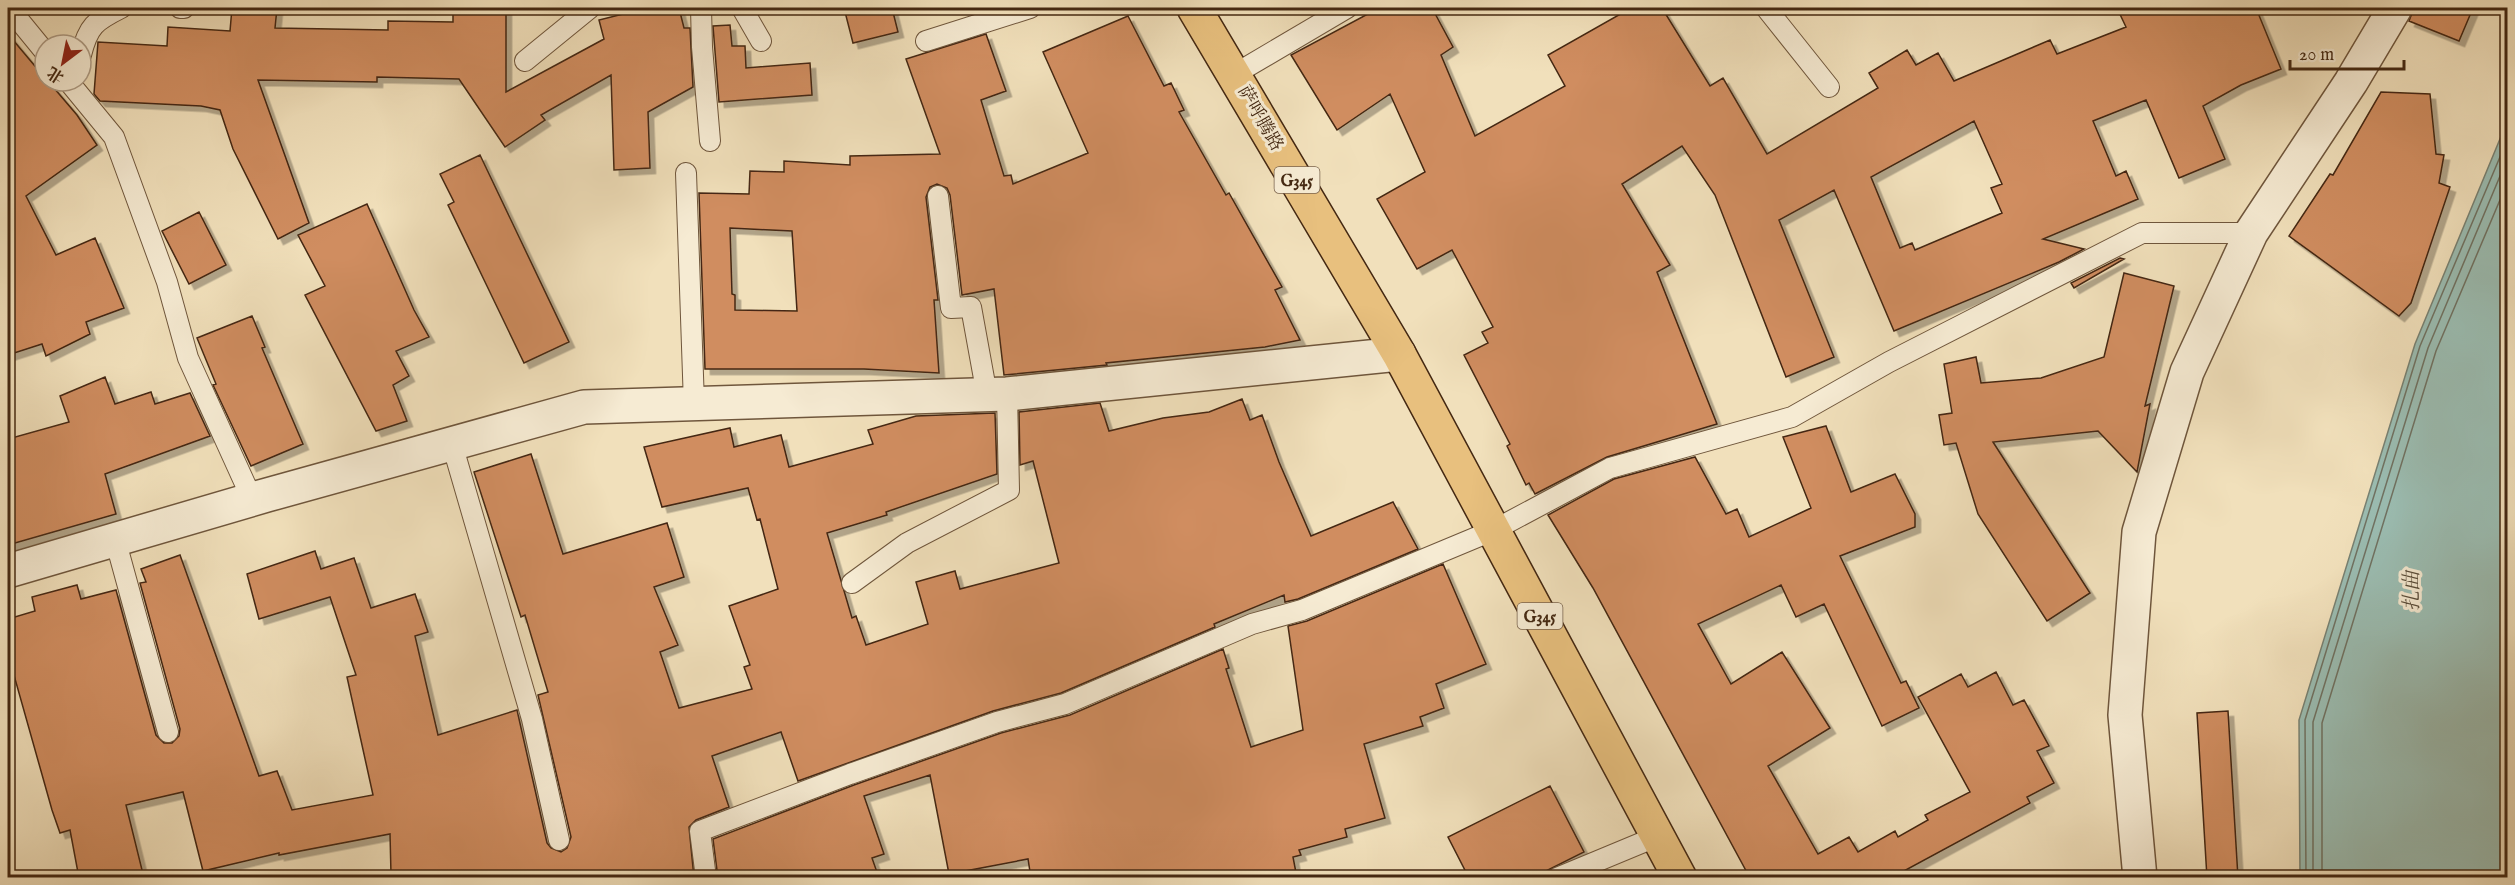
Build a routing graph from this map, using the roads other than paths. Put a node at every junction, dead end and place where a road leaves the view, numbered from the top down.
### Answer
1 (9, 8) edge
2 (121, 8) edge
3 (590, 8) edge
4 (701, 8) edge
5 (742, 8) edge
6 (1030, 8) edge
7 (1194, 8) edge
8 (1347, 8) edge
9 (1766, 8) edge
10 (2395, 8) edge
11 (26, 16) edge
12 (35, 33) edge
13 (89, 33) edge
14 (761, 41) dead end
15 (926, 41) dead end
16 (525, 61) dead end
17 (1235, 74) junction
18 (1829, 87) dead end
19 (80, 93) edge
20 (710, 141) dead end
21 (686, 172) dead end
22 (938, 196) dead end
23 (2251, 233) junction
24 (1399, 354) junction
25 (997, 394) junction
26 (694, 404) junction
27 (452, 444) junction
28 (252, 499) junction
29 (1494, 530) junction
30 (115, 539) junction
31 (8, 571) edge
32 (852, 583) dead end
33 (168, 732) dead end
34 (1658, 836) junction
35 (559, 840) dead end
36 (706, 878) edge
37 (1557, 878) edge
38 (1680, 878) edge
39 (2140, 878) edge

1 - 11 lane
2 - 13 lane
3 - 16 lane
4 - 20 lane
5 - 14 lane
6 - 15 lane
7 - 17 highway, 萨呼腾路 / G345
8 - 17 lane
9 - 18 lane
10 - 23 street
11 - 12 lane
17 - 24 highway, 萨呼腾路 / G345
19 - 28 lane
21 - 26 lane
22 - 25 lane
23 - 29 lane
23 - 39 street
24 - 25 street
24 - 29 highway, G345
25 - 26 street
25 - 32 lane
26 - 27 street
27 - 28 street
27 - 35 lane
28 - 30 street
29 - 34 highway, G345
29 - 36 lane
30 - 31 street
30 - 33 lane
34 - 37 lane
34 - 38 highway, G345

